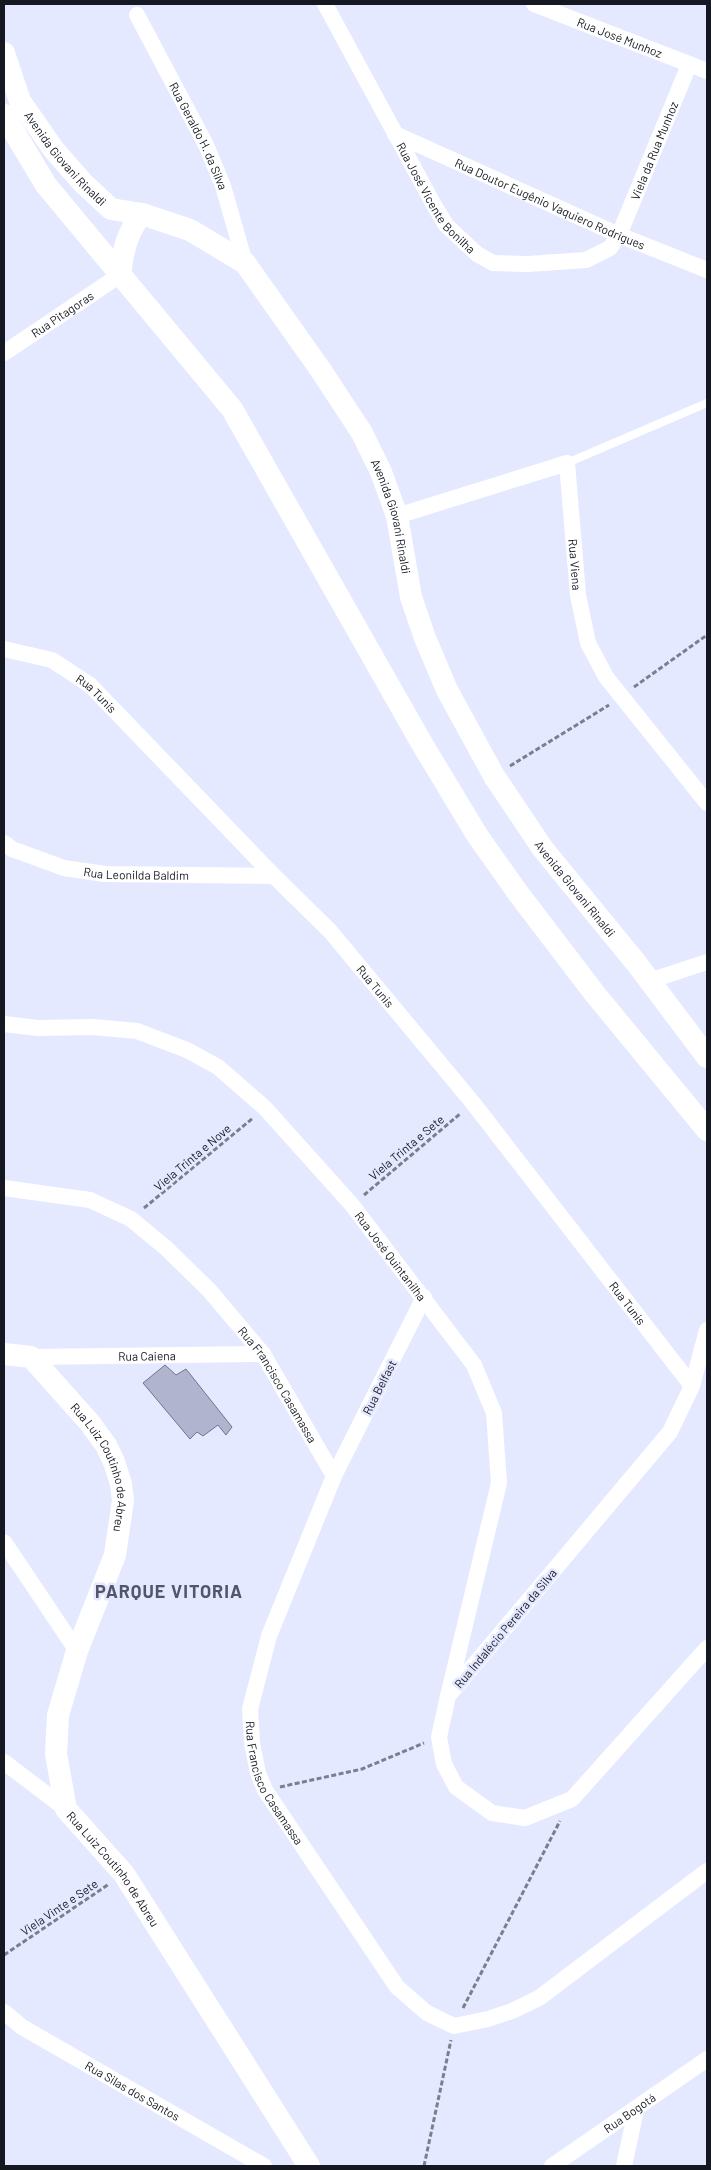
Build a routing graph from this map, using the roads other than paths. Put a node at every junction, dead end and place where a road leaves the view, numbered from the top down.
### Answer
1 (326, 4) edge
2 (534, 4) edge
3 (137, 15) dead end
4 (4, 53) edge
5 (689, 65) junction
6 (707, 70) edge
7 (4, 115) edge
8 (395, 134) junction
9 (142, 214) junction
10 (619, 235) junction
11 (245, 263) junction
12 (707, 270) edge
13 (120, 275) junction
14 (4, 353) edge
15 (707, 403) edge
16 (567, 463) junction
17 (397, 516) junction
18 (4, 649) edge
19 (707, 803) edge
20 (4, 843) edge
21 (274, 876) junction
22 (707, 962) edge
23 (649, 981) junction
24 (4, 1024) edge
25 (707, 1057) edge
26 (707, 1130) edge
27 (4, 1188) edge
28 (424, 1297) junction
29 (707, 1330) edge
30 (4, 1354) edge
31 (263, 1354) junction
32 (31, 1357) junction
33 (692, 1386) junction
34 (334, 1476) junction
35 (4, 1542) edge
36 (707, 1648) edge
37 (77, 1651) junction
38 (448, 1696) junction
39 (4, 1762) edge
40 (66, 1809) junction
41 (707, 1871) edge
42 (4, 2012) edge
43 (707, 2059) edge
44 (636, 2110) junction
45 (264, 2166) edge
46 (309, 2166) edge
47 (552, 2166) edge
48 (624, 2166) edge

1 - 8 street, Rua José Vicente Bonilha
2 - 5 street, Rua José Munhoz
3 - 11 street, Rua Geraldo H. da Silva
4 - 9 street, Avenida Giovani Rinaldi
5 - 6 street, Rua José Munhoz
5 - 10 street, Viela da Rua Munhoz
7 - 13 street, Avenida Giovani Rinaldi
8 - 10 street, Rua Doutor Eugênio Vaquiero Rodrigues
8 - 10 street, Rua José Vicente Bonilha
9 - 11 street, Avenida Giovani Rinaldi
9 - 13 street
10 - 12 street, Rua Doutor Eugênio Vaquiero Rodrigues
11 - 17 street, Avenida Giovani Rinaldi
13 - 14 street, Rua Pitagoras
13 - 26 street, Avenida Giovani Rinaldi
15 - 16 lane
16 - 17 street
16 - 19 street, Rua Viena
17 - 23 street, Avenida Giovani Rinaldi
18 - 21 street, Rua Tunis
20 - 21 street, Rua Leonilda Baldim
21 - 33 street, Rua Tunis
22 - 23 street
23 - 25 street, Avenida Giovani Rinaldi
24 - 28 street, Rua José Quintanilha
27 - 31 street, Rua Francisco Casamassa
28 - 34 street, Rua Belfast
28 - 38 street, Rua José Quintanilha
29 - 33 street, Rua Indalécio Pereira da Silva
30 - 32 street
31 - 32 street, Rua Caiena
31 - 34 street, Rua Francisco Casamassa
32 - 37 street, Rua Luiz Coutinho de Abreu
33 - 38 street, Rua Indalécio Pereira da Silva
34 - 41 street, Rua Francisco Casamassa
35 - 37 street
36 - 38 street, Rua Indalécio Pereira da Silva
37 - 40 street, Rua Luiz Coutinho de Abreu
39 - 40 street
40 - 46 street, Rua Luiz Coutinho de Abreu
42 - 45 street, Rua Silas dos Santos
43 - 44 street, Rua Bogotá
44 - 47 street, Rua Bogotá
44 - 48 street

